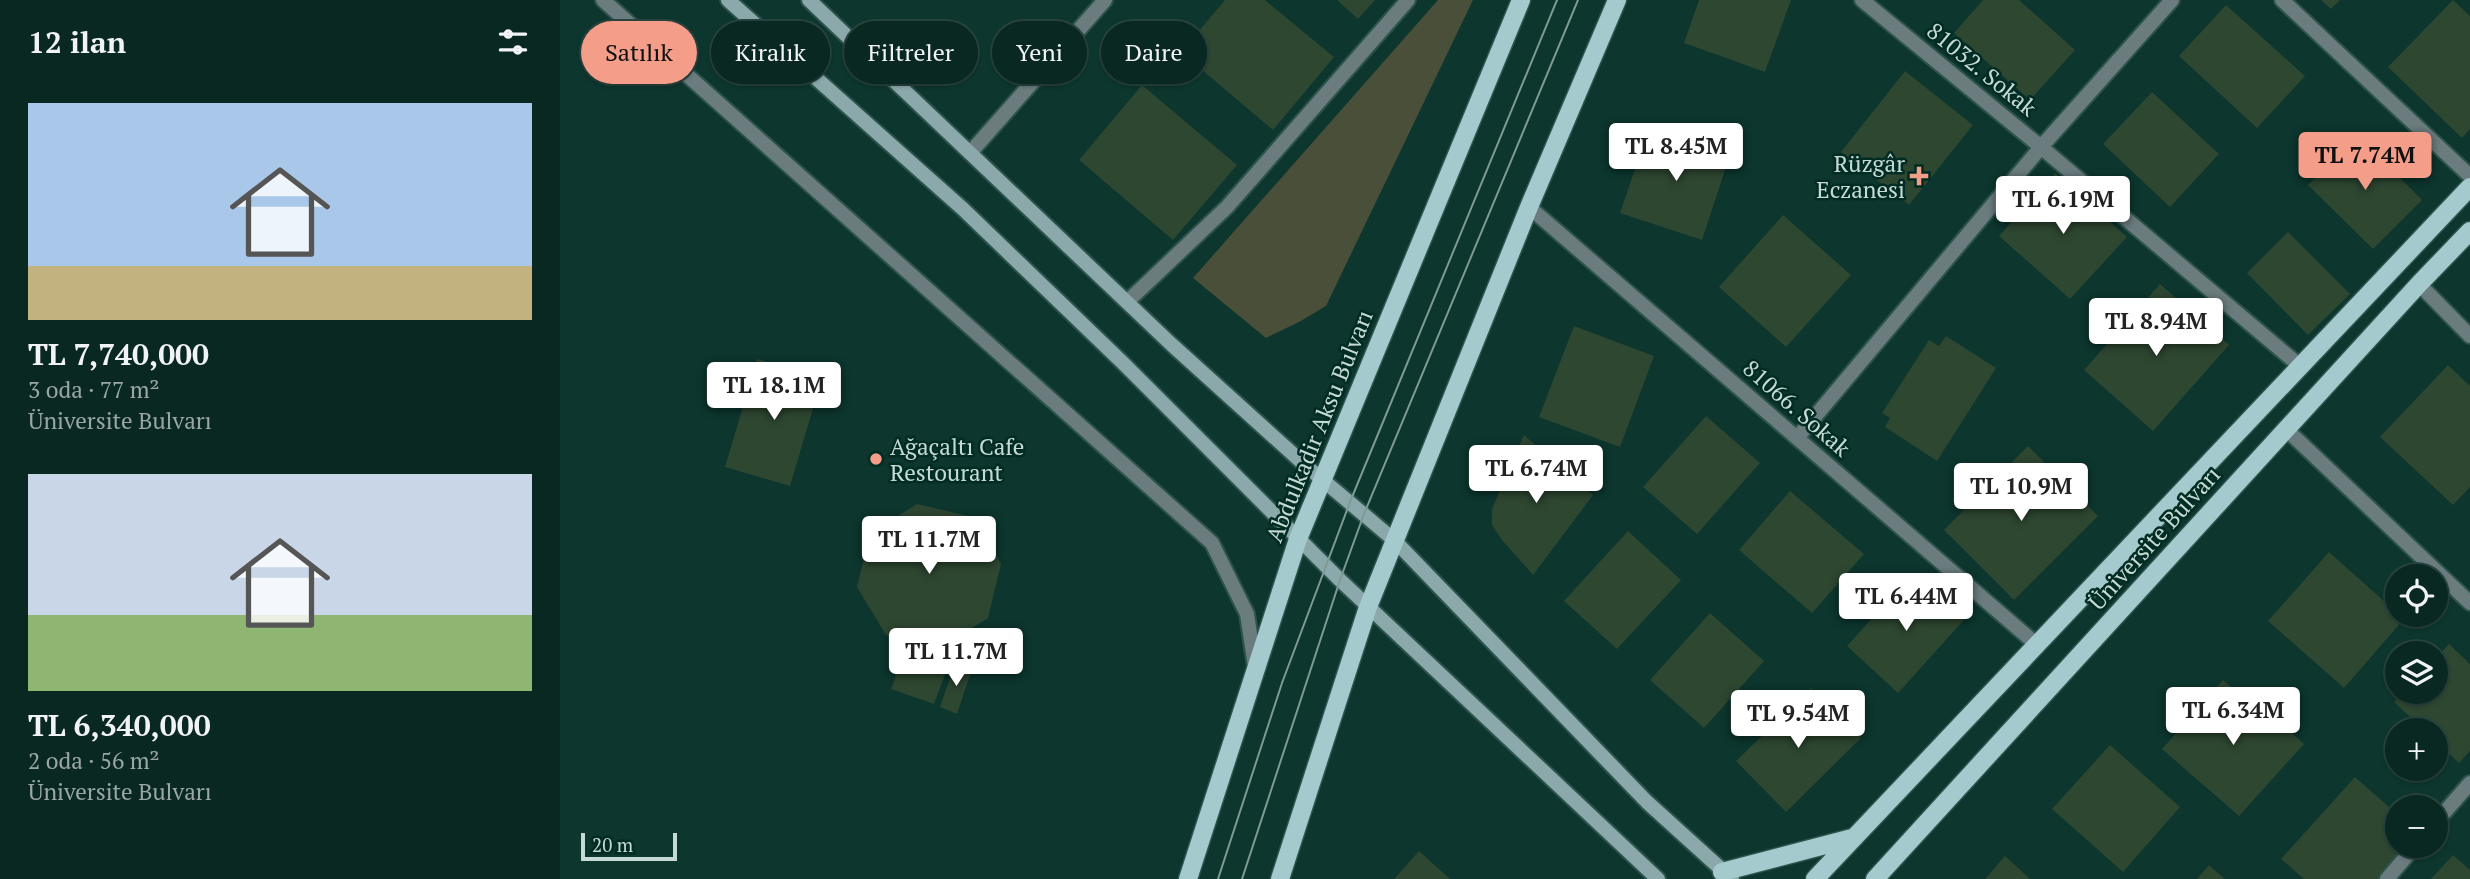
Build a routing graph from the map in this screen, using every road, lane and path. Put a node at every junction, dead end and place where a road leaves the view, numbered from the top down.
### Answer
1 (603, 0) edge
2 (727, 0) edge
3 (809, 0) edge
4 (1105, 0) edge
5 (1408, 0) edge
6 (1521, 0) edge
7 (1616, 0) edge
8 (1862, 0) edge
9 (2172, 0) edge
10 (2282, 0) edge
11 (2041, 147) junction
12 (971, 153) junction
13 (2470, 176) edge
14 (2470, 187) edge
15 (1529, 206) junction
16 (2470, 231) edge
17 (2419, 284) junction
18 (1127, 302) junction
19 (2470, 336) edge
20 (2300, 366) junction
21 (2286, 429) junction
22 (1797, 438) junction
23 (1323, 480) junction
24 (1298, 538) junction
25 (1394, 540) junction
26 (2470, 603) edge
27 (1368, 607) junction
28 (2036, 644) junction
29 (1255, 667) junction
30 (2470, 783) edge
31 (2448, 808) edge
32 (1852, 838) junction
33 (2405, 858) edge
34 (1727, 876) edge
35 (1188, 879) edge
36 (1280, 879) edge
37 (1658, 879) edge
38 (1815, 879) edge
39 (1875, 879) edge
40 (2387, 879) edge

1 - 29 street
2 - 24 main road
3 - 12 main road
4 - 12 street
5 - 18 street
6 - 23 main road, Abdulkadir Aksu Bulvarı
7 - 15 main road
8 - 11 street, 81032. Sokak
9 - 11 street
10 - 13 street
11 - 20 street, 81032. Sokak
11 - 22 street
12 - 18 main road
14 - 20 main road, Üniversite Bulvarı
15 - 22 street, 81066. Sokak
15 - 25 main road
16 - 17 main road, Üniversite Bulvarı
17 - 19 street
17 - 21 main road, Üniversite Bulvarı
18 - 23 main road
20 - 28 main road, Üniversite Bulvarı
21 - 26 street
21 - 39 main road, Üniversite Bulvarı
22 - 28 street, 81066. Sokak
23 - 24 main road, Abdulkadir Aksu Bulvarı
23 - 25 main road
24 - 27 main road
24 - 29 main road, Abdulkadir Aksu Bulvarı
25 - 27 main road
25 - 34 main road
27 - 36 main road
27 - 37 main road
28 - 32 main road, Üniversite Bulvarı
29 - 35 main road, Abdulkadir Aksu Bulvarı
30 - 31 street
32 - 34 main road
32 - 38 main road, Üniversite Bulvarı
33 - 40 street

